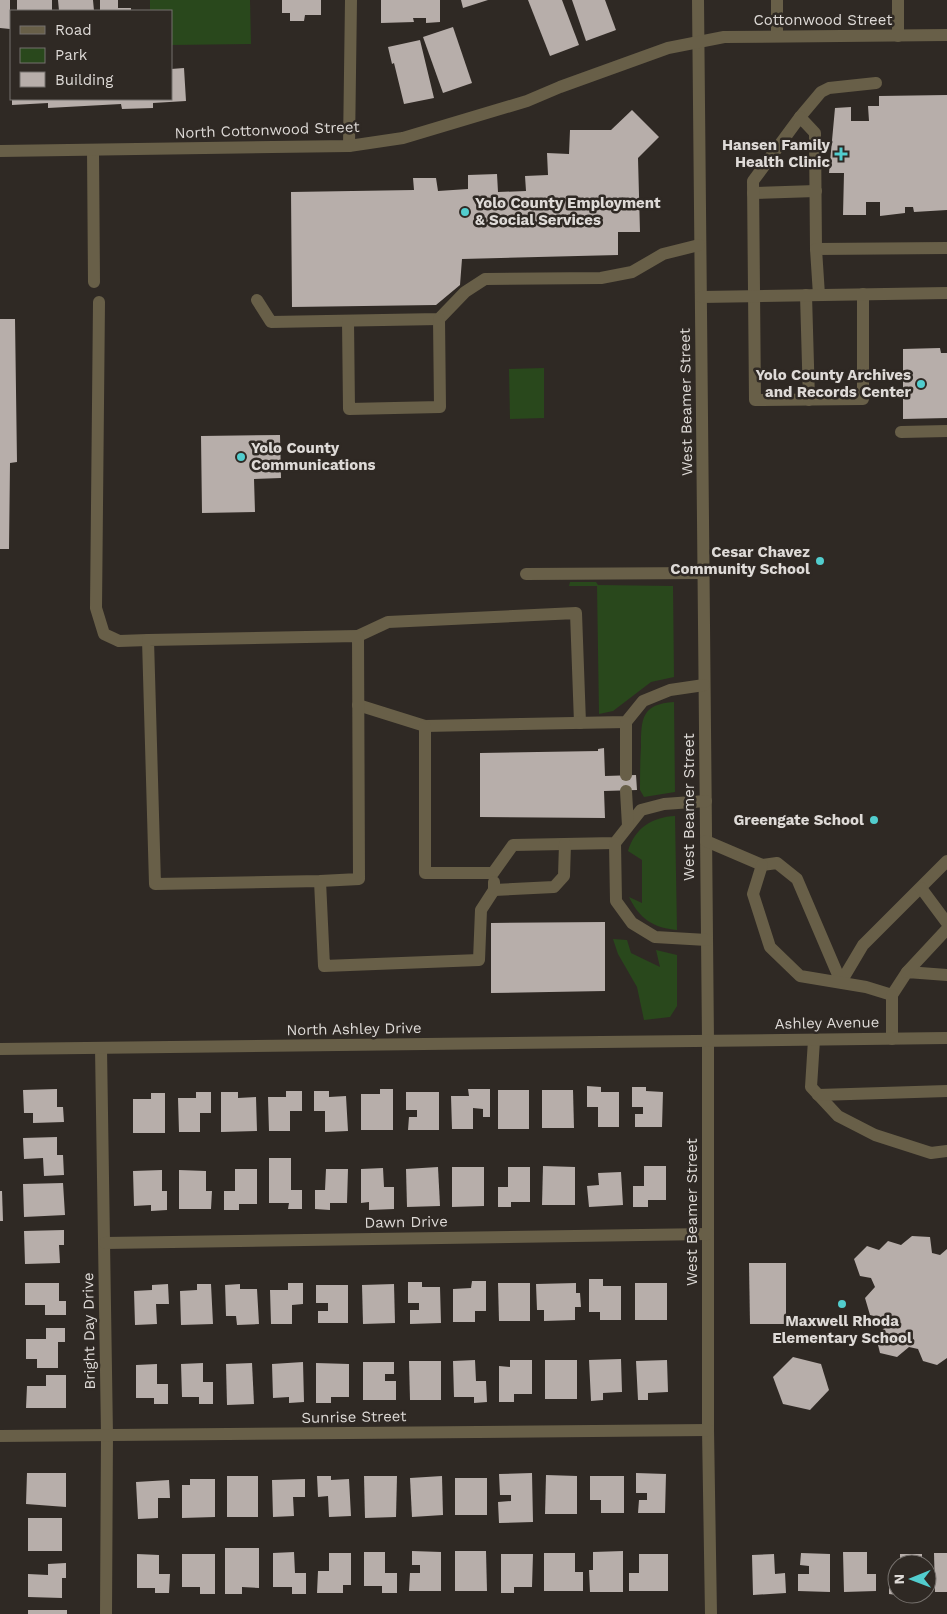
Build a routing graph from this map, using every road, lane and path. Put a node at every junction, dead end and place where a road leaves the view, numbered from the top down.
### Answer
1 (350, 0) edge
2 (698, 0) edge
3 (777, 0) edge
4 (898, 0) edge
5 (947, 35) edge
6 (777, 36) junction
7 (898, 36) junction
8 (699, 42) junction
9 (876, 83) dead end
10 (800, 117) junction
11 (349, 146) junction
12 (94, 150) junction
13 (0, 151) edge
14 (816, 191) junction
15 (754, 193) junction
16 (699, 245) junction
17 (947, 248) edge
18 (816, 249) junction
19 (94, 282) dead end
20 (947, 293) edge
21 (863, 294) junction
22 (812, 295) junction
23 (754, 296) junction
24 (701, 297) junction
25 (257, 300) dead end
26 (99, 302) dead end
27 (439, 320) junction
28 (348, 321) junction
29 (809, 400) junction
30 (947, 431) edge
31 (901, 432) dead end
32 (704, 573) junction
33 (526, 574) dead end
34 (358, 636) junction
35 (148, 640) junction
36 (704, 685) junction
37 (358, 705) junction
38 (626, 722) junction
39 (580, 723) junction
40 (425, 726) junction
41 (626, 776) dead end
42 (626, 791) dead end
43 (706, 801) junction
44 (628, 826) junction
45 (706, 841) junction
46 (615, 843) junction
47 (566, 844) junction
48 (946, 864) edge
49 (762, 865) junction
50 (493, 873) junction
51 (320, 881) junction
52 (921, 888) junction
53 (494, 890) junction
54 (947, 923) edge
55 (947, 929) edge
56 (707, 940) junction
57 (906, 972) junction
58 (947, 975) edge
59 (841, 982) junction
60 (892, 995) junction
61 (947, 1038) edge
62 (892, 1039) junction
63 (814, 1040) junction
64 (708, 1041) junction
65 (101, 1048) junction
66 (0, 1049) edge
67 (947, 1091) edge
68 (818, 1095) junction
69 (947, 1151) edge
70 (708, 1234) junction
71 (104, 1243) junction
72 (708, 1430) junction
73 (106, 1435) junction
74 (0, 1436) edge
75 (106, 1614) edge
76 (711, 1614) edge

1 - 11 street
2 - 8 street, West Beamer Street
3 - 6 street
4 - 7 street
5 - 7 street, Cottonwood Street
6 - 7 street, Cottonwood Street
6 - 8 street, Cottonwood Street
8 - 11 street, North Cottonwood Street
8 - 16 street, West Beamer Street
9 - 10 street
10 - 14 street
10 - 15 street
11 - 12 street, North Cottonwood Street
12 - 13 street, North Cottonwood Street
12 - 19 street
14 - 15 street
14 - 18 street
15 - 23 street
16 - 24 street, West Beamer Street
16 - 27 street
17 - 18 street
18 - 22 street
20 - 21 street
21 - 22 street
21 - 29 street
22 - 23 street
22 - 29 street
23 - 24 street
23 - 29 street
24 - 32 street, West Beamer Street
25 - 28 street
26 - 35 street
27 - 28 street
27 - 28 street
30 - 31 street
32 - 33 street
32 - 36 street, West Beamer Street
34 - 35 street
34 - 37 street
34 - 39 street
35 - 51 street
36 - 38 street
36 - 43 street, West Beamer Street
37 - 40 street
37 - 51 street
38 - 39 street
38 - 41 street
39 - 40 street
40 - 50 street
42 - 44 street
43 - 44 street
43 - 45 street, West Beamer Street
44 - 46 street
45 - 49 street
45 - 56 street, West Beamer Street
46 - 47 street
46 - 56 street
47 - 50 street
47 - 53 street
48 - 52 street
49 - 59 street
49 - 59 street
50 - 53 street
51 - 53 street
52 - 54 street
52 - 59 street
55 - 57 street
56 - 64 street, West Beamer Street
57 - 58 street
57 - 60 street
59 - 60 street
60 - 62 street
61 - 62 street, Ashley Avenue
62 - 63 street, Ashley Avenue
63 - 64 street, Ashley Avenue
63 - 68 street
64 - 65 street, North Ashley Drive
64 - 70 street, West Beamer Street
65 - 66 street, North Ashley Drive
65 - 71 street, Bright Day Drive
67 - 68 street
68 - 69 street
70 - 71 street, Dawn Drive
70 - 72 street, West Beamer Street
71 - 73 street, Bright Day Drive
72 - 73 street, Sunrise Street
72 - 76 street, West Beamer Street
73 - 74 street, Sunrise Street
73 - 75 street, Bright Day Drive

